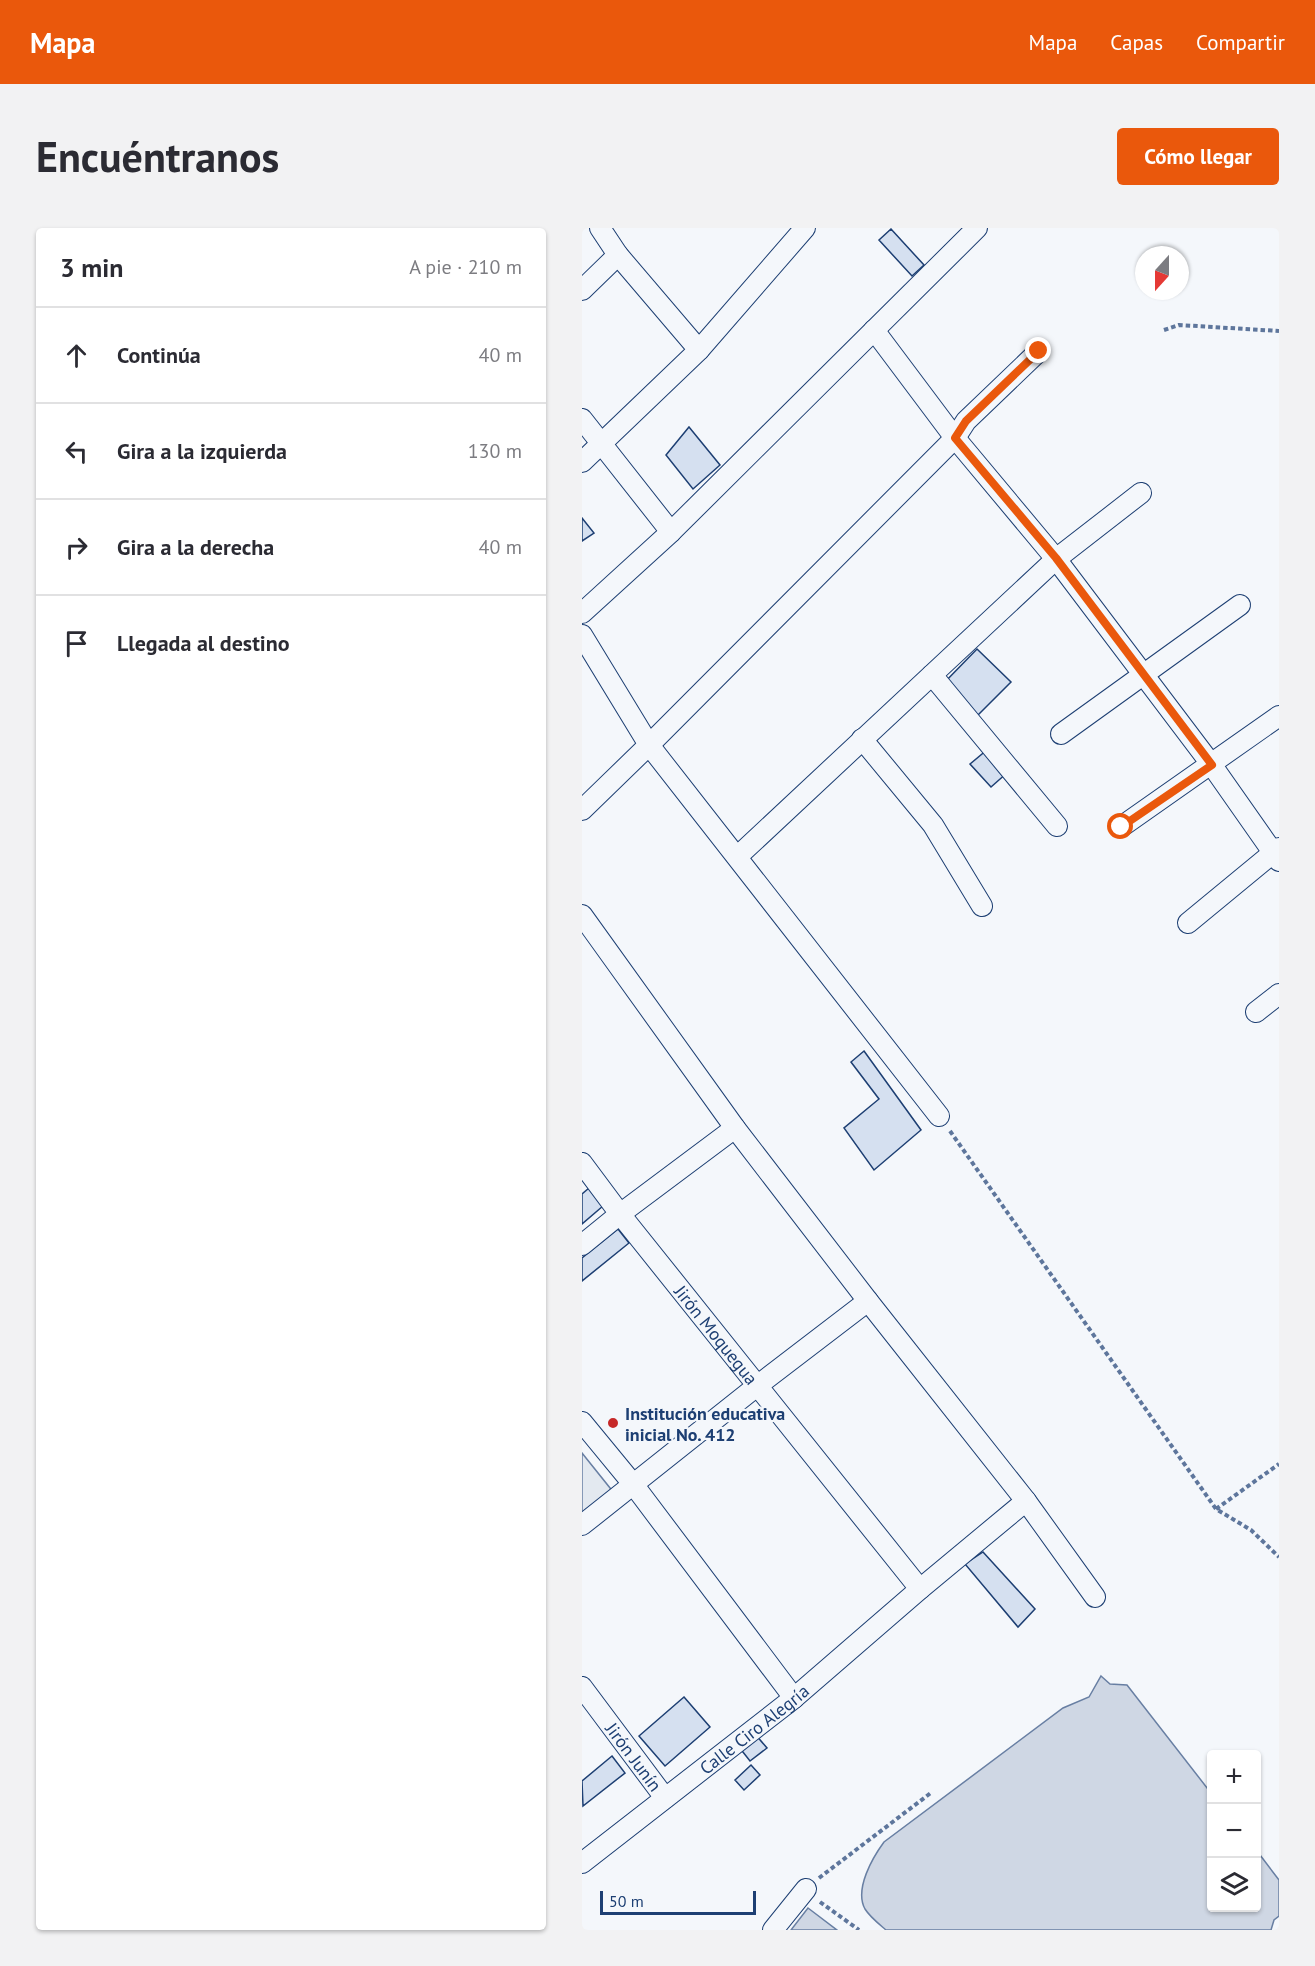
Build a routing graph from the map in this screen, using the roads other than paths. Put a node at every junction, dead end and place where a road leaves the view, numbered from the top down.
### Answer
1 (805, 228) edge
2 (977, 228) edge
3 (612, 238) edge
4 (582, 290) edge
5 (874, 330) junction
6 (699, 350) junction
7 (1039, 351) dead end
8 (582, 419) edge
9 (955, 438) junction
10 (601, 444) junction
11 (582, 462) edge
12 (1142, 493) dead end
13 (671, 532) junction
14 (1056, 558) junction
15 (1240, 605) dead end
16 (582, 613) edge
17 (582, 635) edge
18 (932, 675) junction
19 (1144, 675) junction
20 (1279, 716) edge
21 (1061, 734) dead end
22 (862, 739) junction
23 (649, 745) junction
24 (1212, 765) junction
25 (582, 810) edge
26 (1057, 826) dead end
27 (1121, 827) dead end
28 (1277, 854) edge
29 (738, 856) junction
30 (982, 906) dead end
31 (582, 915) edge
32 (1188, 923) dead end
33 (1279, 994) edge
34 (1256, 1012) dead end
35 (939, 1116) road end
36 (735, 1128) junction
37 (582, 1163) edge
38 (620, 1214) junction
39 (582, 1245) edge
40 (868, 1301) junction
41 (757, 1386) junction
42 (582, 1422) edge
43 (633, 1484) junction
44 (1026, 1501) junction
45 (582, 1525) edge
46 (920, 1589) junction
47 (1095, 1597) dead end
48 (582, 1687) edge
49 (794, 1698) junction
50 (665, 1798) junction
51 (582, 1863) edge
52 (806, 1889) road end
53 (773, 1930) edge

1 - 6 street
2 - 5 street
3 - 4 street
3 - 6 street
5 - 9 street
5 - 13 street
6 - 10 street
7 - 9 street
8 - 10 street
9 - 14 street
9 - 23 street
10 - 11 street
10 - 13 street
12 - 14 street
13 - 16 street
14 - 18 street
14 - 19 street
15 - 19 street
17 - 23 street
18 - 22 street
18 - 26 street
19 - 21 street
19 - 24 street
20 - 24 street
22 - 29 street
22 - 30 street
23 - 25 street
23 - 29 street
24 - 27 street
24 - 28 street
28 - 32 street
29 - 35 street
31 - 36 street
33 - 34 street
36 - 38 street
36 - 40 street
37 - 38 street, Jirón Moquegua
38 - 39 street
38 - 41 street, Jirón Moquegua
40 - 41 street
40 - 44 street
41 - 43 street
41 - 46 street, Jirón Moquegua
42 - 43 street
43 - 45 street
43 - 49 street
44 - 46 street, Calle Ciro Alegría
44 - 47 street
46 - 49 street, Calle Ciro Alegría
48 - 50 street, Jirón Junín
49 - 50 street, Calle Ciro Alegría
50 - 51 street, Calle Ciro Alegría
52 - 53 street

